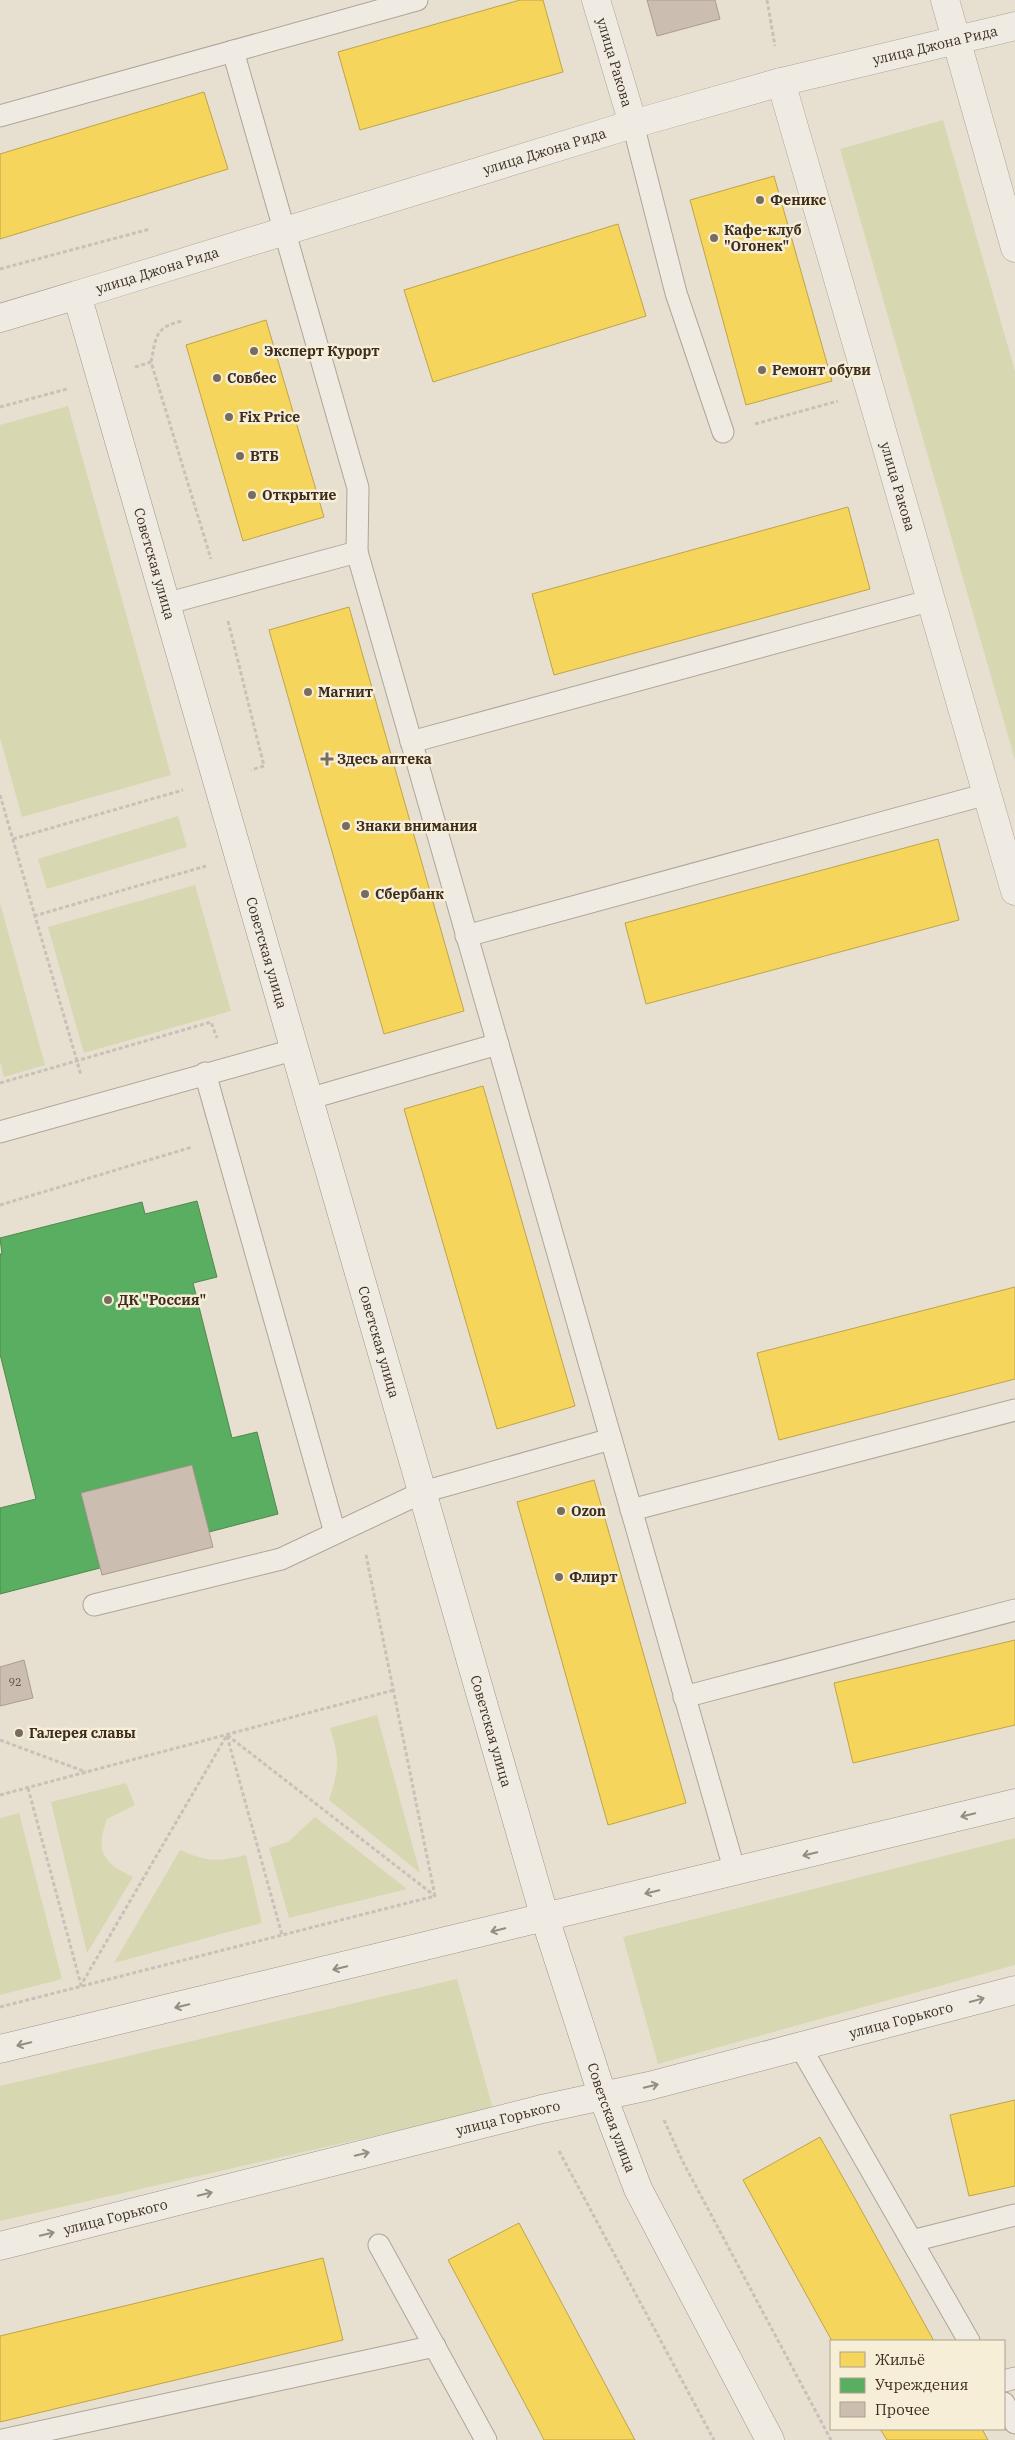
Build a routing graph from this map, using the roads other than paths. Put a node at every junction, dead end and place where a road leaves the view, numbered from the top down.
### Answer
1 (417, 0) edge
2 (596, 0) edge
3 (945, 0) edge
4 (1015, 26) edge
5 (957, 40) junction
6 (233, 51) junction
7 (781, 82) junction
8 (0, 116) edge
9 (633, 124) junction
10 (284, 231) junction
11 (1015, 248) edge
12 (78, 295) junction
13 (0, 318) edge
14 (723, 432) road end
15 (357, 552) junction
16 (932, 600) junction
17 (165, 604) junction
18 (411, 742) junction
19 (987, 794) junction
20 (1015, 891) edge
21 (466, 936) junction
22 (498, 1044) junction
23 (293, 1050) junction
24 (205, 1073) junction
25 (308, 1099) junction
26 (0, 1132) edge
27 (1015, 1410) edge
28 (610, 1439) junction
29 (423, 1492) junction
30 (631, 1510) junction
31 (335, 1534) junction
32 (94, 1606) dead end
33 (1015, 1610) edge
34 (684, 1697) junction
35 (1015, 1803) edge
36 (735, 1872) junction
37 (545, 1918) junction
38 (1015, 1990) edge
39 (801, 2048) junction
40 (0, 2049) edge
41 (603, 2097) junction
42 (1015, 2215) edge
43 (912, 2240) junction
44 (379, 2245) dead end
45 (0, 2246) edge
46 (968, 2340) edge
47 (435, 2346) junction
48 (1005, 2405) edge
49 (1015, 2423) edge
50 (2, 2440) edge
51 (486, 2440) edge
52 (770, 2440) edge

1 - 6 lane
2 - 9 street, улица Ракова
3 - 5 street
4 - 5 street, улица Джона Рида
5 - 7 street, улица Джона Рида
5 - 11 street
6 - 8 lane
6 - 10 lane
7 - 9 street, улица Джона Рида
7 - 16 street, улица Ракова
9 - 10 street, улица Джона Рида
9 - 14 lane
10 - 12 street, улица Джона Рида
10 - 15 lane
12 - 13 street
12 - 17 street, Советская улица
15 - 17 lane
15 - 18 lane
16 - 18 lane
16 - 19 street, улица Ракова
17 - 23 street, Советская улица
18 - 21 lane
19 - 20 street, улица Ракова
19 - 21 lane
21 - 22 lane
22 - 25 lane
22 - 28 lane
23 - 24 lane
23 - 25 street, Советская улица
24 - 26 lane
24 - 31 lane
25 - 29 street, Советская улица
27 - 30 lane
28 - 29 lane
28 - 30 lane
29 - 31 lane
29 - 37 street, Советская улица
30 - 34 lane
31 - 32 lane
33 - 34 lane
34 - 36 lane
35 -> 36 street
36 -> 37 street
37 -> 40 street
37 - 41 street, Советская улица
39 -> 38 street, улица Горького
41 -> 39 street, улица Горького
39 - 43 lane
45 -> 41 street, улица Горького
41 - 52 street, Советская улица
42 - 43 lane
43 - 46 lane
44 - 47 lane
47 - 50 lane
47 - 51 lane
48 - 49 lane

